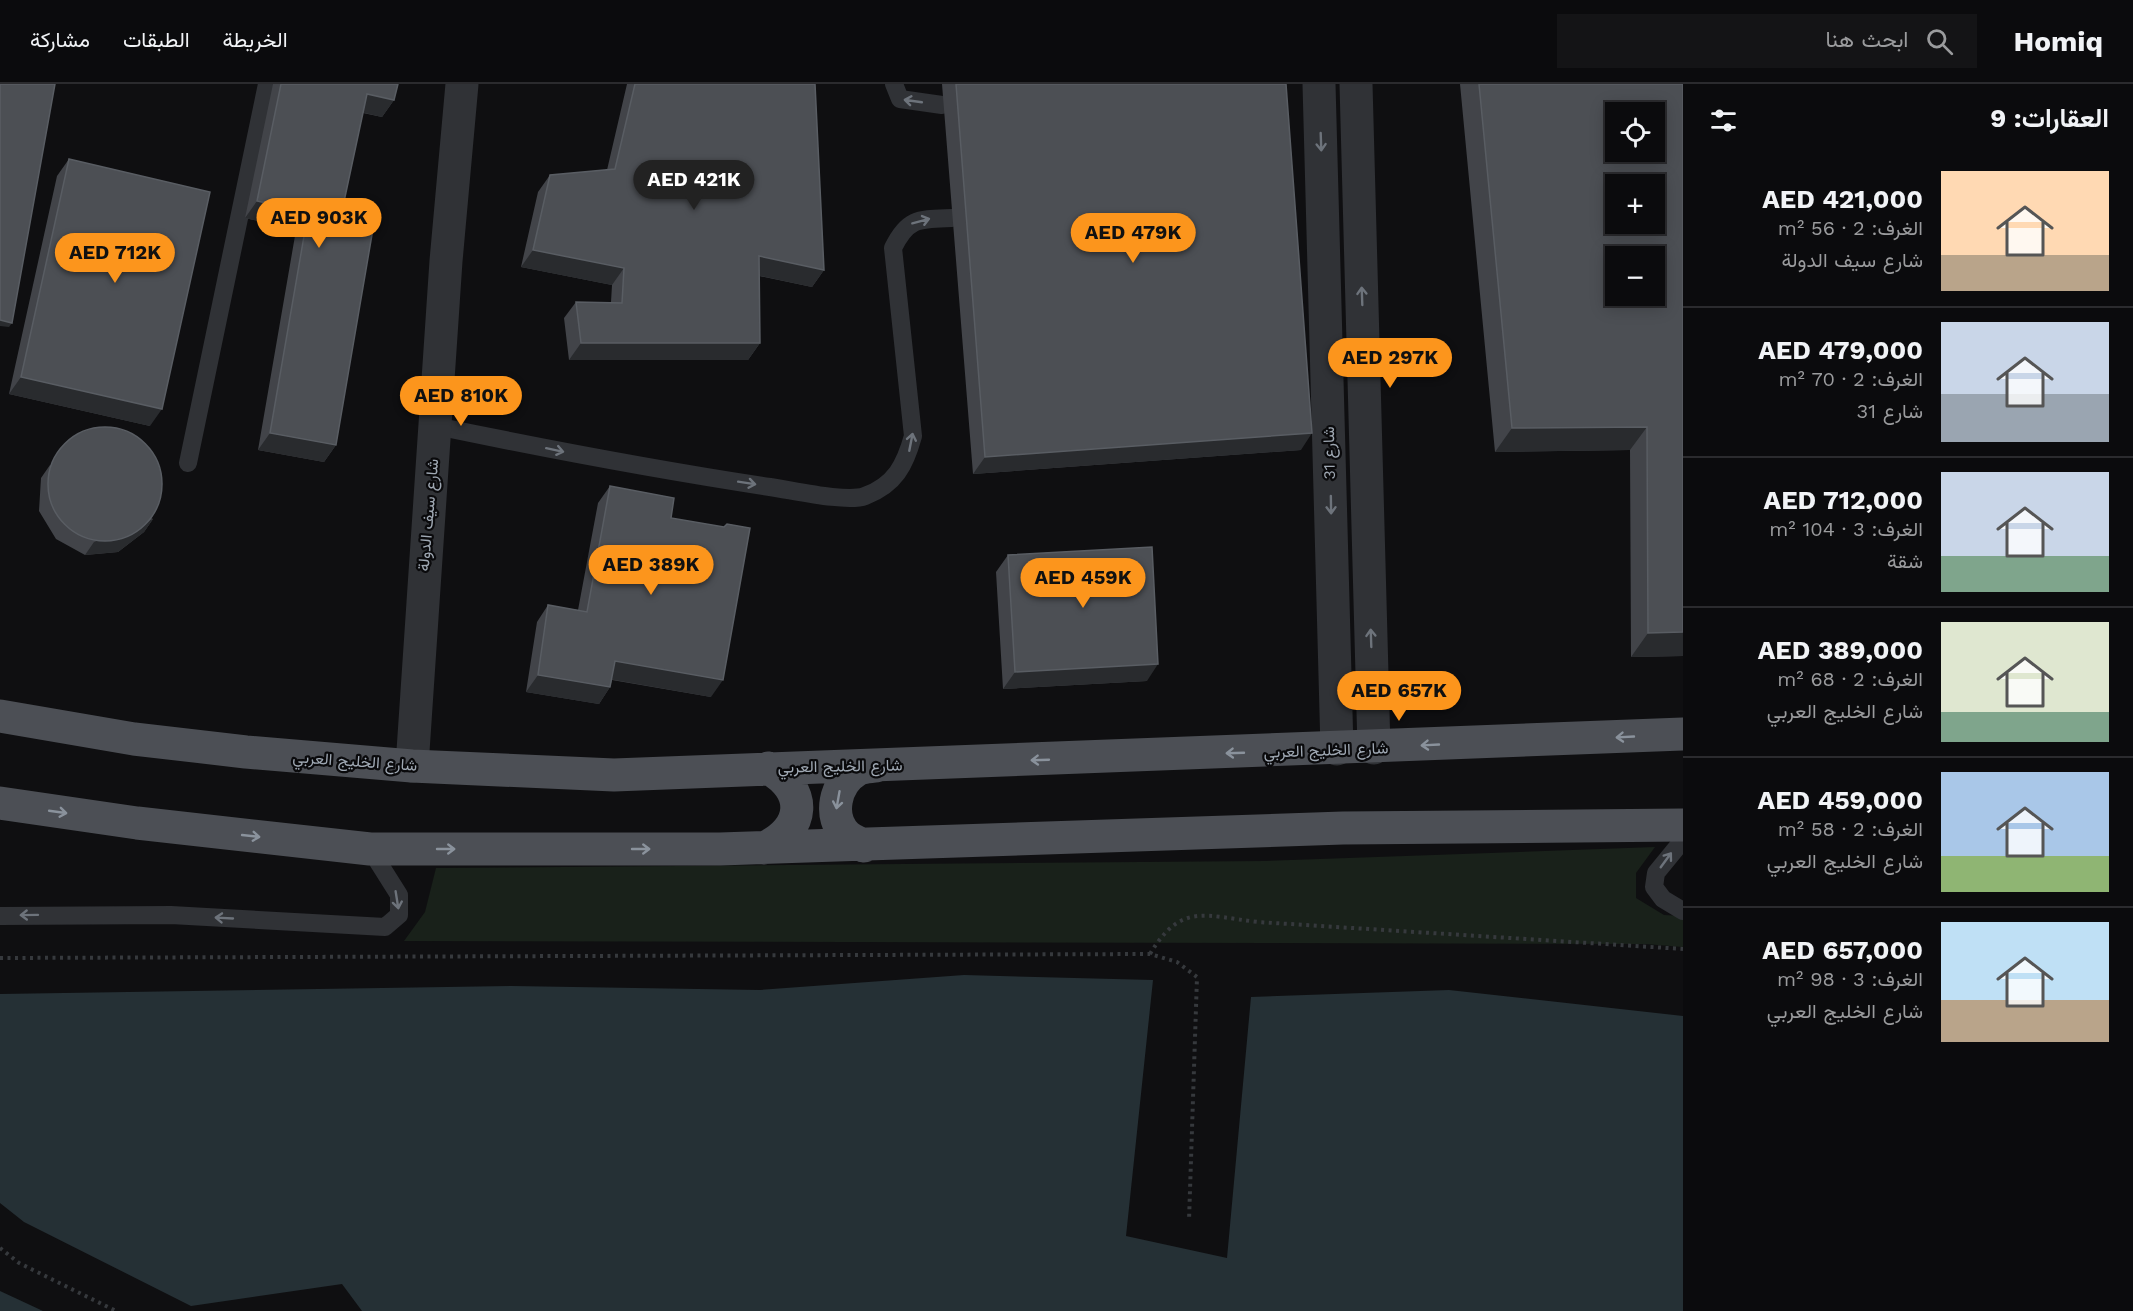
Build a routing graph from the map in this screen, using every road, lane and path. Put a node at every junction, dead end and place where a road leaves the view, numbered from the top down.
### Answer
1 (267, 84) edge
2 (462, 84) edge
3 (894, 84) edge
4 (1319, 84) edge
5 (1356, 84) edge
6 (942, 105) dead end
7 (952, 218) dead end
8 (1366, 425) junction
9 (435, 426) junction
10 (1329, 426) junction
11 (188, 463) dead end
12 (0, 716) edge
13 (1683, 734) edge
14 (1374, 748) junction
15 (1337, 749) junction
16 (878, 765) junction
17 (412, 766) junction
18 (768, 768) junction
19 (0, 803) edge
20 (1683, 825) edge
21 (1683, 840) edge
22 (864, 846) junction
23 (764, 848) junction
24 (370, 849) junction
25 (1683, 911) edge
26 (0, 916) edge
27 (1683, 949) edge
28 (1150, 954) junction
29 (0, 958) edge
30 (1189, 1221) dead end
31 (0, 1248) edge
32 (116, 1311) edge

1 - 11 lane
2 - 9 street, شارع سيف الدولة
6 -> 3 lane
4 -> 10 street, شارع 31
8 -> 5 street
9 -> 7 lane
8 - 10 street
14 -> 8 street
9 - 17 street, شارع سيف الدولة
10 -> 15 street, شارع 31
12 - 17 main road, شارع الخليج العربي
13 -> 14 main road, شارع الخليج العربي
14 - 15 main road, شارع الخليج العربي
15 -> 16 main road, شارع الخليج العربي
16 - 18 main road, شارع الخليج العربي
16 -> 22 main road
17 - 18 main road, شارع الخليج العربي
18 - 23 main road
19 -> 24 main road
20 - 22 main road
25 -> 21 lane
22 - 23 main road
24 -> 23 main road
24 -> 26 lane
27 - 28 path
28 - 29 path
28 - 30 path
31 - 32 path

